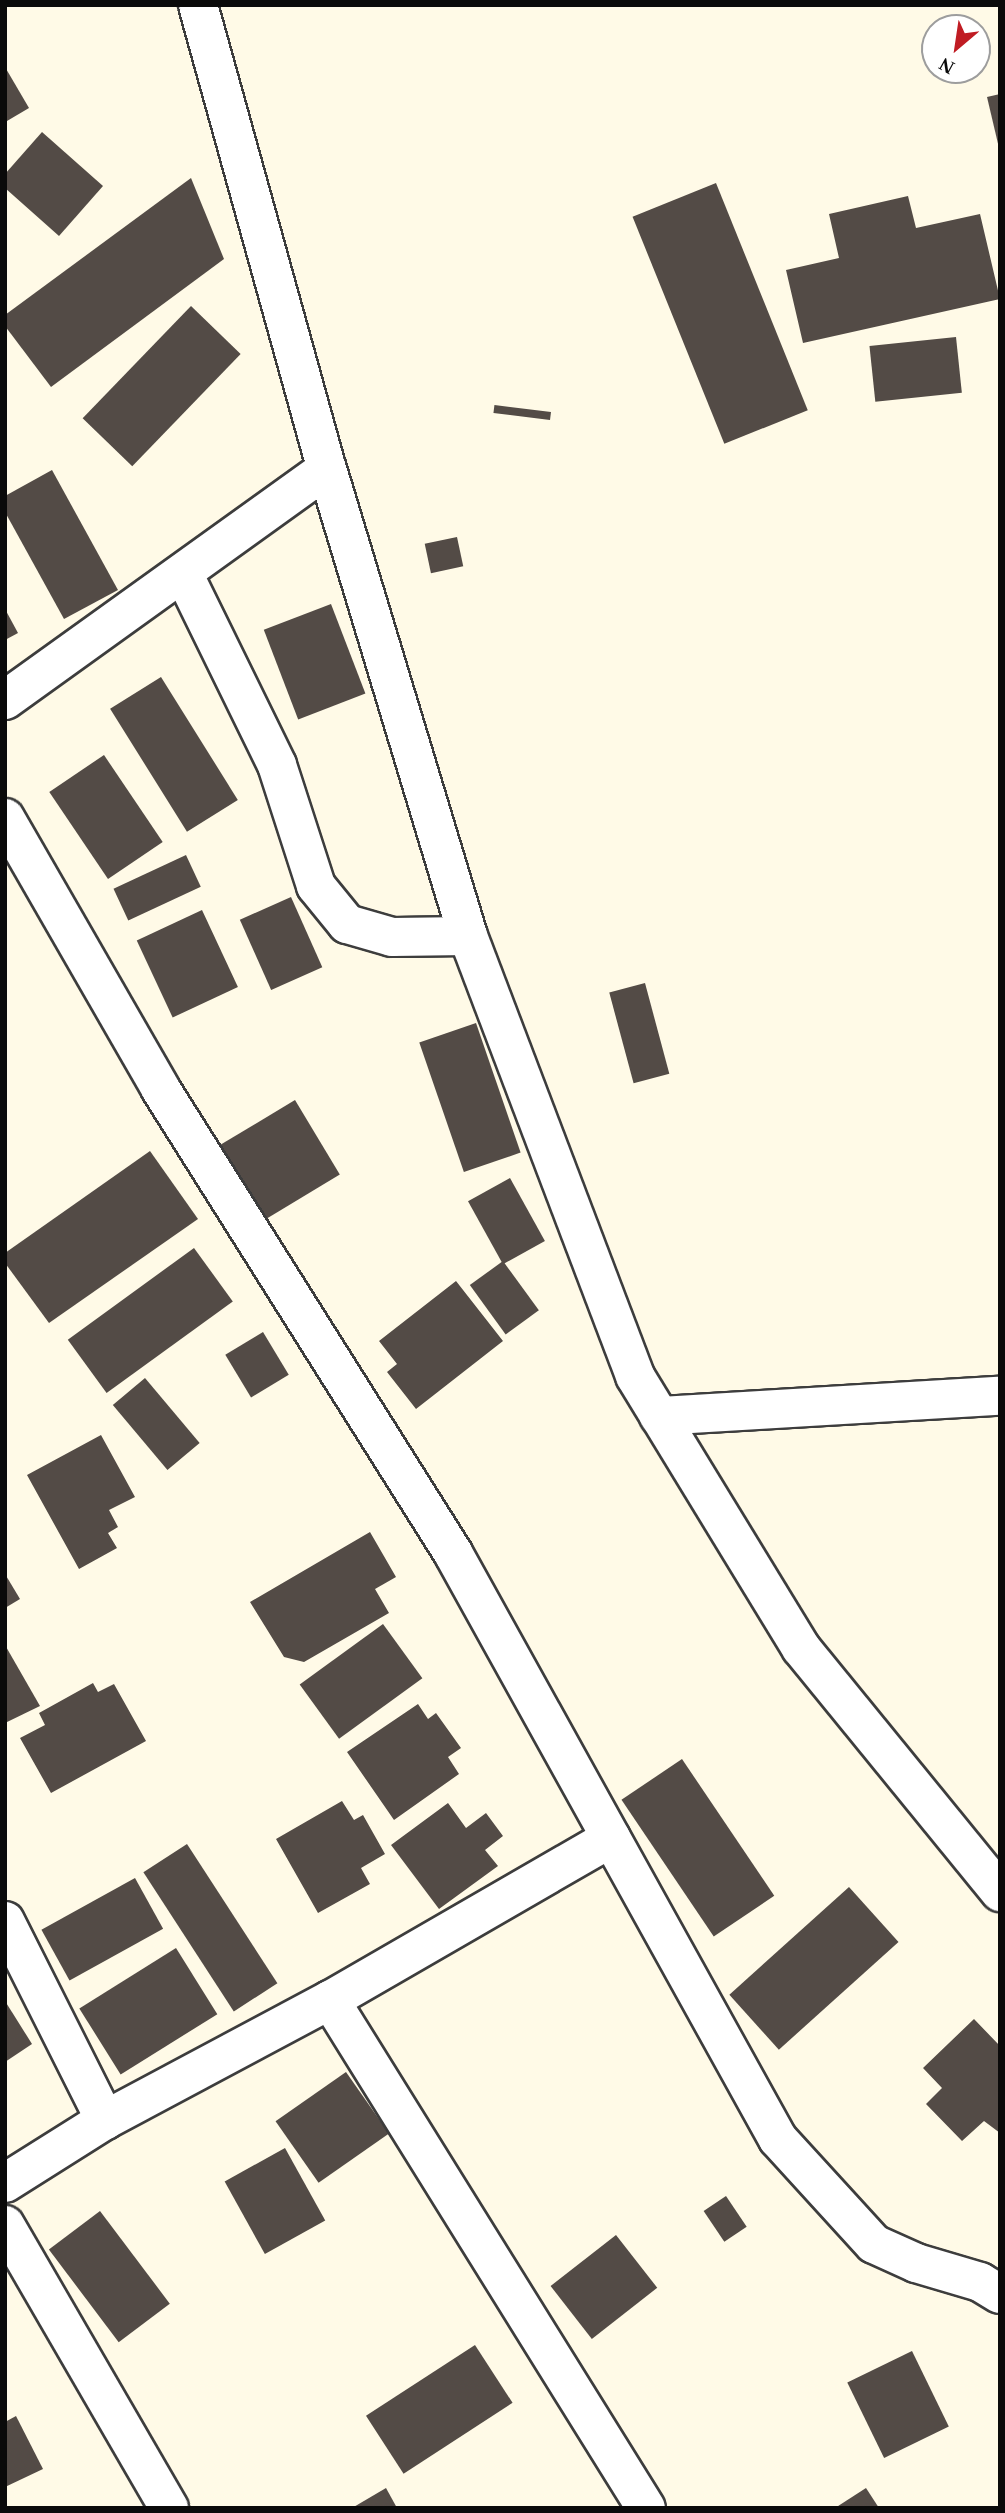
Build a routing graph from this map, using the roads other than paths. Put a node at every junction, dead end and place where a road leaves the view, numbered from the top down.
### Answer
1 (198, 5) edge
2 (327, 469) junction
3 (183, 573) junction
4 (5, 701) edge
5 (5, 818) edge
6 (468, 936) junction
7 (1000, 1396) edge
8 (659, 1416) junction
9 (611, 1838) junction
10 (1000, 1892) edge
11 (5, 1921) edge
12 (330, 2000) junction
13 (105, 2120) junction
14 (5, 2183) edge
15 (5, 2225) edge
16 (1000, 2294) edge
17 (169, 2508) edge
18 (646, 2508) edge

1 - 2 street
2 - 3 street
2 - 6 street
3 - 4 street
3 - 6 street
5 - 9 street
6 - 8 street
7 - 8 street
8 - 10 street
9 - 12 street
9 - 16 street
11 - 13 street
12 - 13 street
12 - 18 street
13 - 14 street
15 - 17 street

